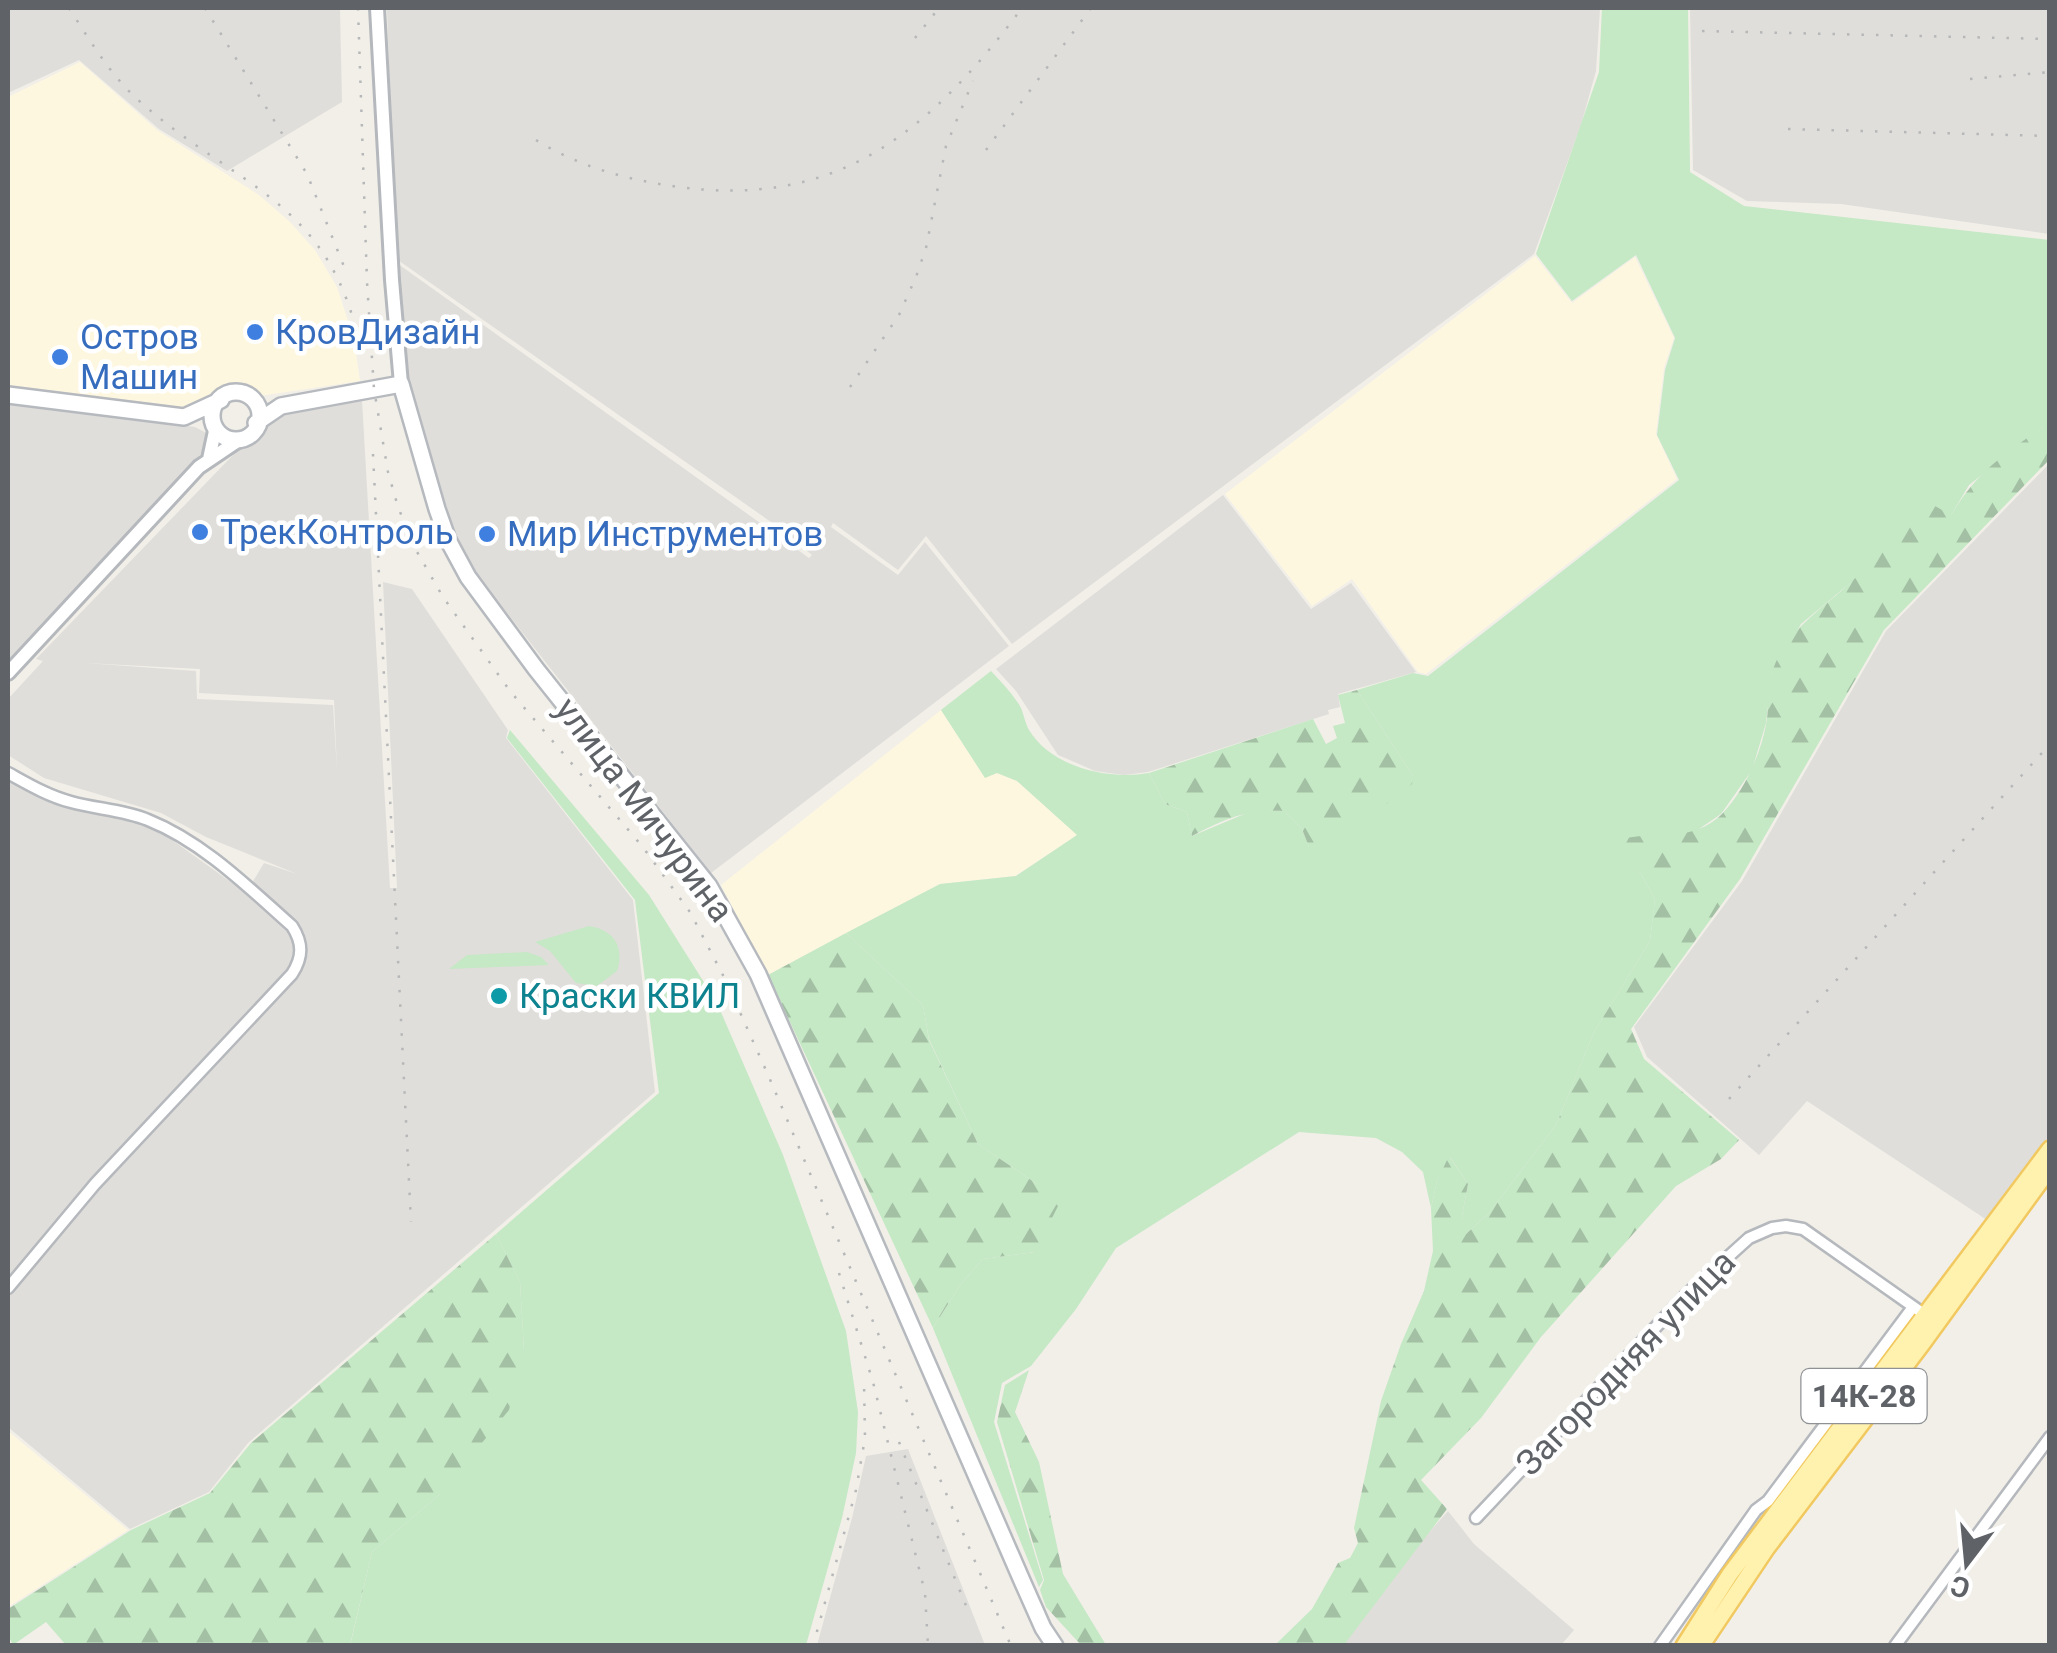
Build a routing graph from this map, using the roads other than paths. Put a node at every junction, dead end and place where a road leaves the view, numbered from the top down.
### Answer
1 (377, 8) edge
2 (401, 384) junction
3 (8, 395) edge
4 (221, 400) junction
5 (256, 400) junction
6 (281, 406) junction
7 (184, 417) junction
8 (256, 423) junction
9 (214, 431) junction
10 (239, 440) junction
11 (209, 458) junction
12 (8, 673) edge
13 (8, 772) edge
14 (2050, 1149) edge
15 (2050, 1168) edge
16 (8, 1288) edge
17 (1925, 1315) junction
18 (2050, 1437) edge
19 (1476, 1518) dead end
20 (1055, 1646) edge
21 (1660, 1646) edge
22 (1684, 1646) edge
23 (1701, 1646) edge
24 (1895, 1646) edge

1 - 2 street, улица Мичурина
2 - 6 main road
2 - 20 main road, улица Мичурина
3 - 7 main road
4 - 5 main road
4 - 7 main road
4 - 9 main road
5 - 6 main road
5 - 8 main road
6 - 8 main road
7 - 9 main road
8 - 10 main road
9 - 10 main road
9 - 11 street
10 - 11 street
11 - 12 street
13 - 16 street
14 - 17 main road, 14К-28
15 - 17 main road, 14К-28
17 - 19 street, Загородняя улица
17 - 21 street
17 - 22 main road, 14К-28
17 - 23 main road, 14К-28
18 - 24 street

